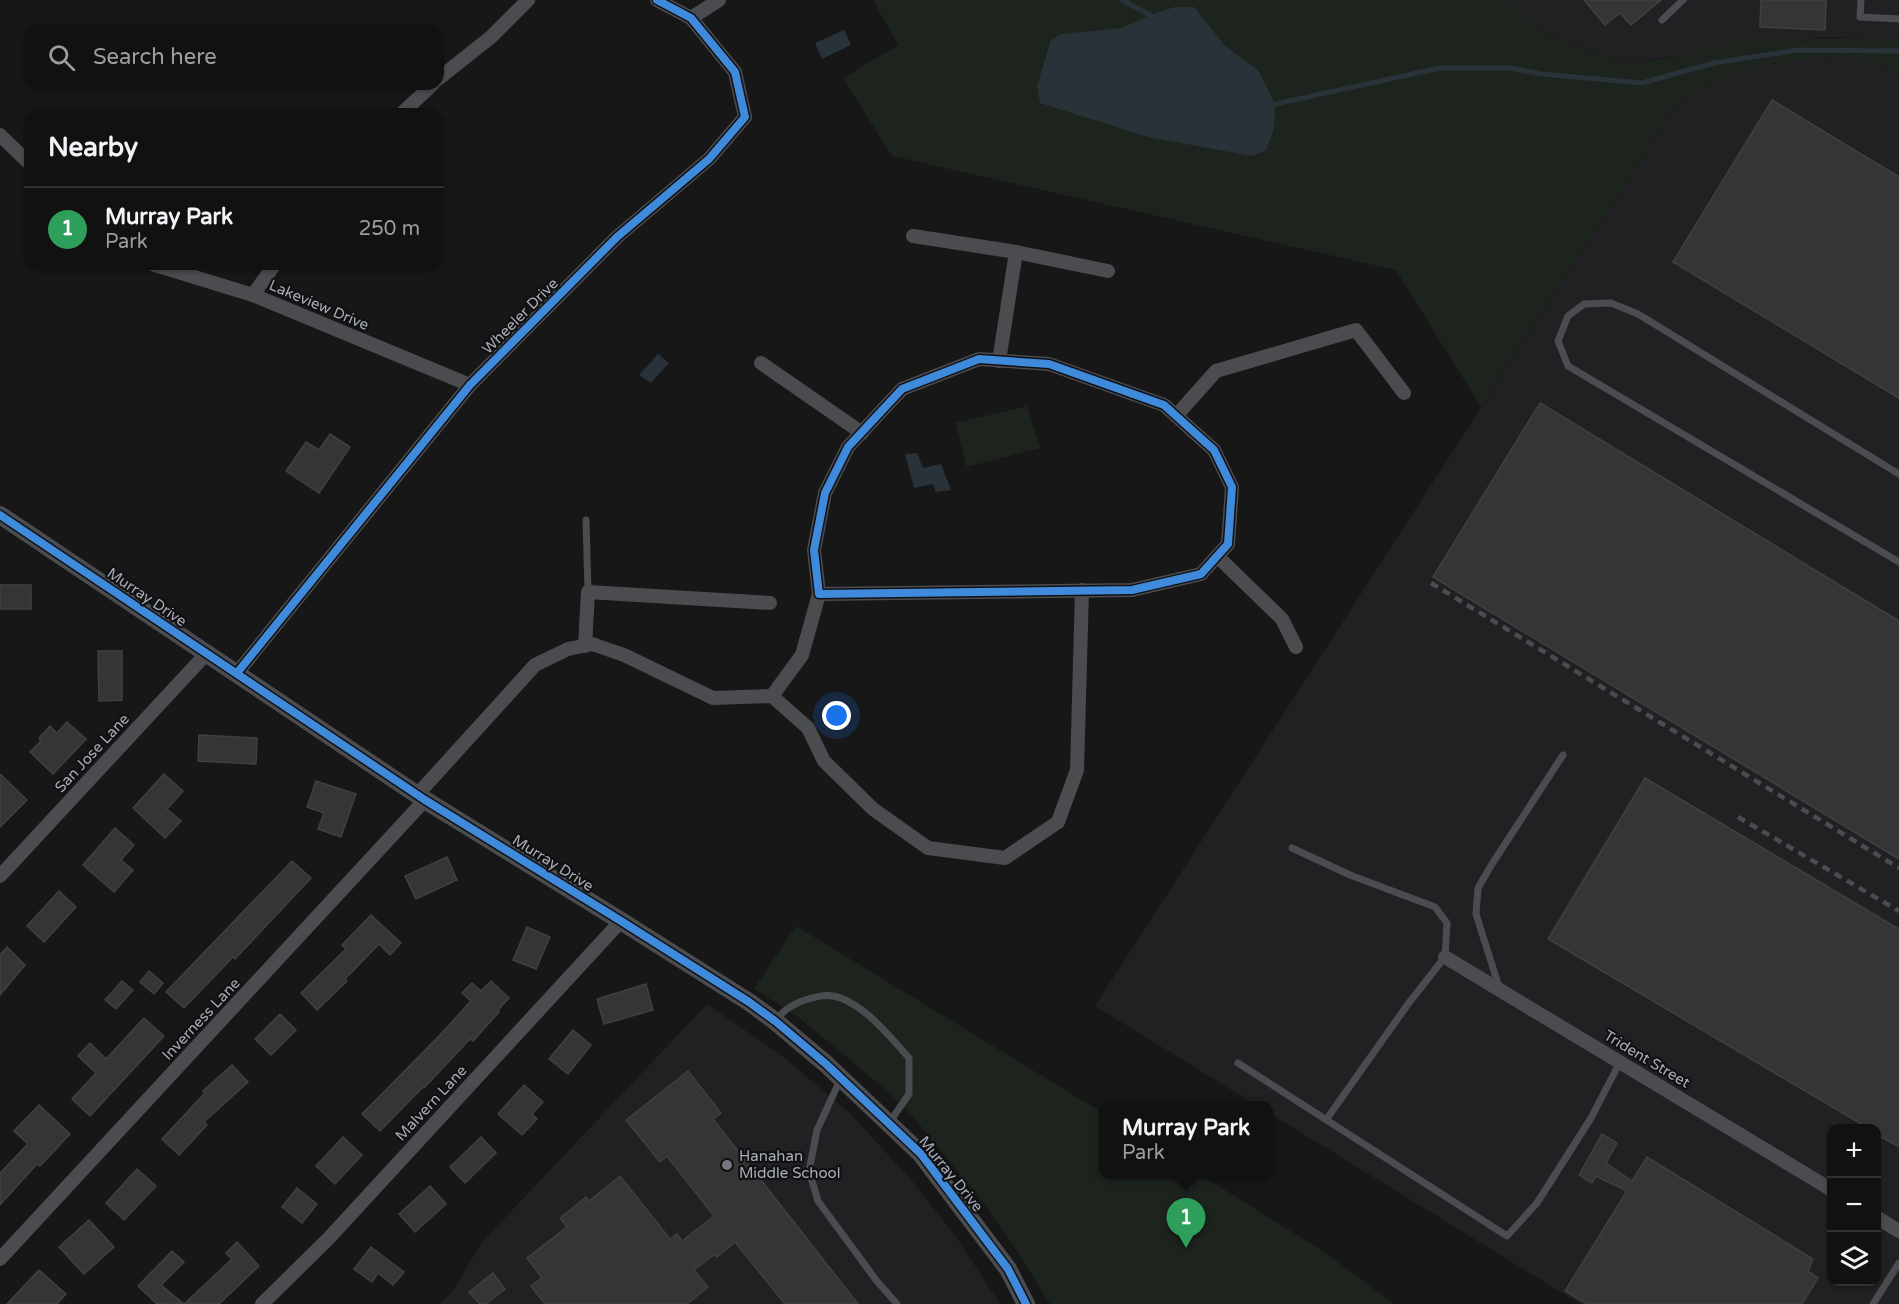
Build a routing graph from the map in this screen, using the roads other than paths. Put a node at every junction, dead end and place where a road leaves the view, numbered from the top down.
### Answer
1 (528, 0) edge
2 (657, 0) edge
3 (719, 0) edge
4 (1683, 0) edge
5 (1861, 0) edge
6 (691, 18) junction
7 (1899, 19) edge
8 (1662, 20) dead end
9 (444, 74) edge
10 (427, 90) edge
11 (407, 108) edge
12 (0, 135) edge
13 (24, 158) edge
14 (913, 236) dead end
15 (1016, 252) junction
16 (172, 270) edge
17 (270, 270) edge
18 (1108, 271) dead end
19 (253, 295) junction
20 (999, 361) junction
21 (761, 363) dead end
22 (470, 386) junction
23 (1404, 393) dead end
24 (1176, 416) junction
25 (862, 433) junction
26 (1899, 474) edge
27 (0, 516) edge
28 (586, 520) dead end
29 (1217, 556) junction
30 (1899, 562) edge
31 (1082, 590) junction
32 (588, 592) junction
33 (819, 594) junction
34 (770, 603) dead end
35 (585, 646) junction
36 (1296, 647) dead end
37 (207, 653) junction
38 (237, 673) junction
39 (772, 696) junction
40 (1563, 756) dead end
41 (421, 798) junction
42 (1292, 848) dead end
43 (0, 876) edge
44 (621, 921) junction
45 (1445, 957) junction
46 (1499, 989) junction
47 (775, 1021) junction
48 (1620, 1062) junction
49 (1238, 1063) dead end
50 (841, 1078) junction
51 (1326, 1119) junction
52 (889, 1123) junction
53 (1827, 1187) edge
54 (1881, 1220) edge
55 (1899, 1231) edge
56 (0, 1259) edge
57 (1899, 1263) edge
58 (262, 1304) edge
59 (897, 1304) edge
60 (1026, 1304) edge
61 (1873, 1304) edge

1 - 9 street
2 - 6 street, Wheeler Drive
3 - 6 street
4 - 8 lane
5 - 7 lane
6 - 22 street, Wheeler Drive
10 - 11 street
12 - 13 street
14 - 15 street
15 - 18 street
15 - 20 street
16 - 19 street, Lakeview Drive
17 - 19 street
19 - 22 street, Lakeview Drive
20 - 24 street
20 - 25 street
21 - 25 street
22 - 38 street, Wheeler Drive
23 - 24 street
24 - 29 street
25 - 33 street
26 - 30 lane
27 - 37 street, Murray Drive
28 - 32 lane
29 - 31 street
29 - 36 street
31 - 33 street
31 - 39 street
32 - 34 street
32 - 35 street
33 - 39 street
35 - 39 street
35 - 41 street, Inverness Lane
37 - 38 street, Murray Drive
37 - 43 street, San Jose Lane
38 - 41 street, Murray Drive
40 - 46 lane
41 - 44 street, Murray Drive
41 - 56 street, Inverness Lane
42 - 45 lane
44 - 47 street, Murray Drive
44 - 58 street, Malvern Lane
45 - 46 street, Trident Street
45 - 51 lane
46 - 48 street, Trident Street
47 - 50 street, Murray Drive
47 - 52 lane
48 - 51 lane
48 - 53 street, Trident Street
49 - 51 lane
50 - 52 street, Murray Drive
50 - 59 lane
52 - 60 street, Murray Drive
54 - 55 street
57 - 61 lane

